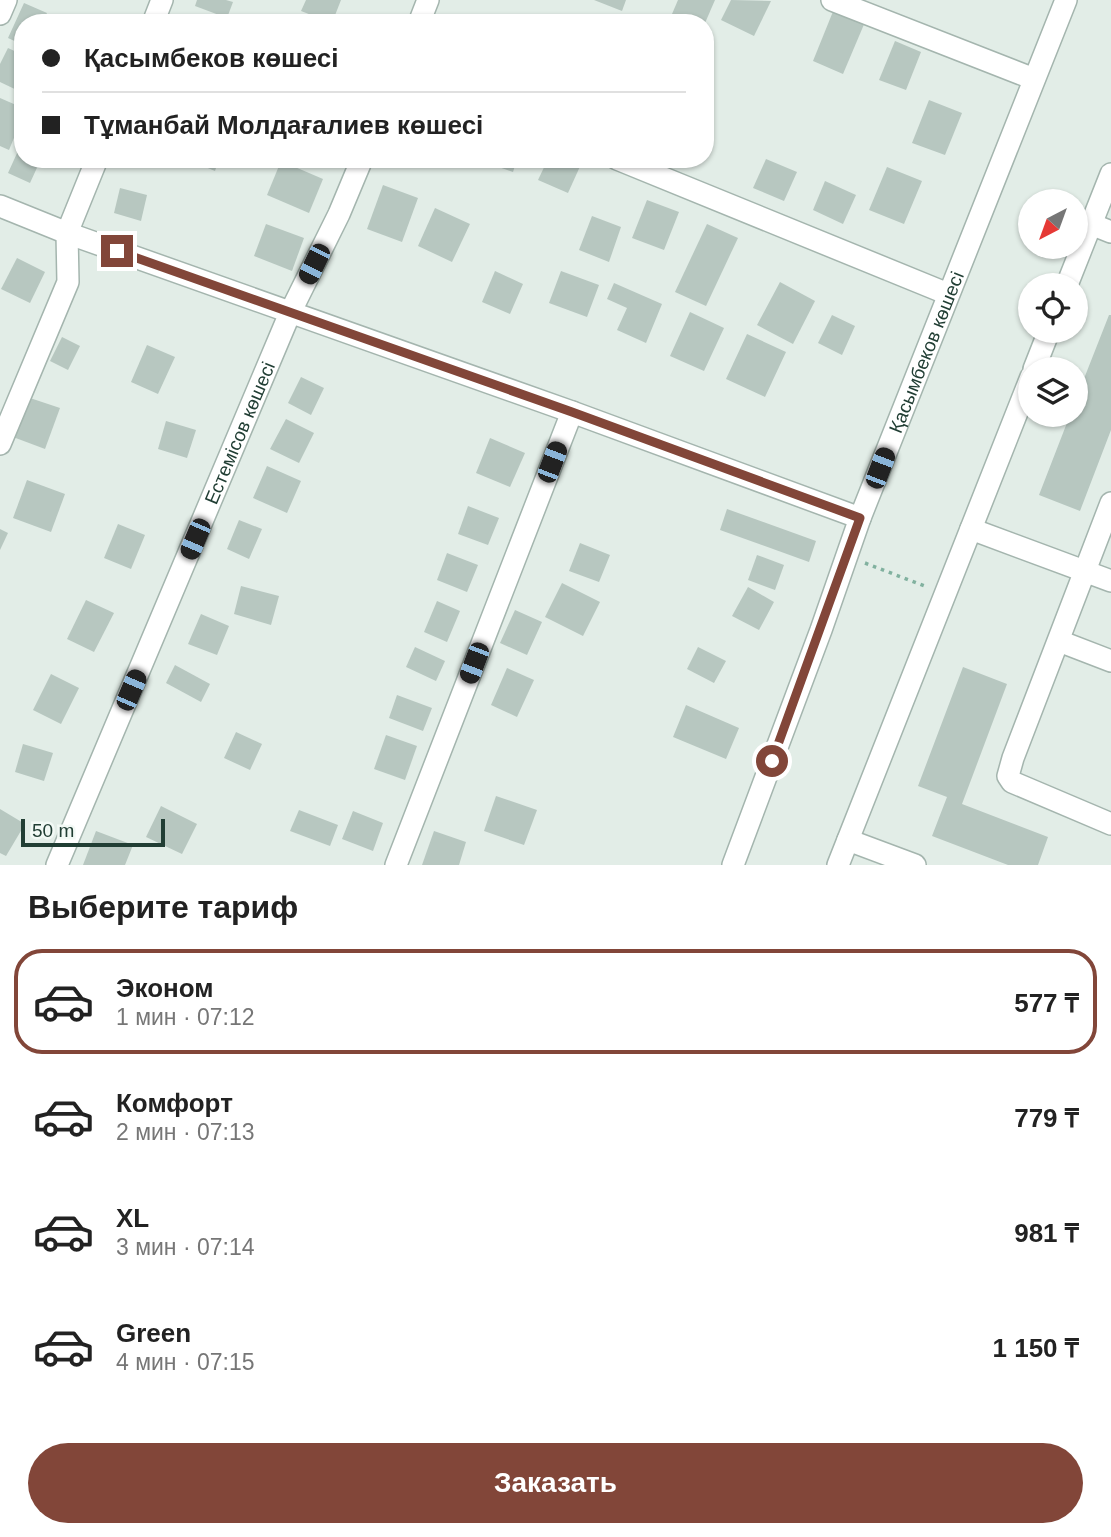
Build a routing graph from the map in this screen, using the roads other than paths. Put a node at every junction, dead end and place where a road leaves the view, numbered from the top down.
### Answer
1 (6, 0) edge
2 (832, 0) edge
3 (1066, 0) edge
4 (0, 15) edge
5 (1034, 79) junction
6 (93, 168) edge
7 (358, 168) edge
8 (639, 168) edge
9 (1111, 174) edge
10 (0, 206) edge
11 (1101, 228) edge
12 (67, 233) junction
13 (1074, 273) edge
14 (948, 294) junction
15 (290, 313) junction
16 (1018, 410) edge
17 (572, 412) junction
18 (0, 444) edge
19 (1111, 503) edge
20 (860, 518) junction
21 (971, 529) junction
22 (1086, 572) junction
23 (1111, 581) edge
24 (1059, 641) junction
25 (1111, 661) edge
26 (1111, 824) edge
27 (848, 840) junction
28 (57, 865) edge
29 (396, 865) edge
30 (733, 865) edge
31 (838, 865) edge
32 (915, 865) edge

1 - 4 street
2 - 5 street
3 - 5 street, Қасымбеков көшесі
5 - 14 street, Қасымбеков көшесі
6 - 12 street
7 - 15 street, Естемісов көшесі
8 - 14 street
9 - 11 street
10 - 12 street
11 - 13 street
12 - 15 street
12 - 18 street
14 - 20 street, Қасымбеков көшесі
15 - 17 street
15 - 28 street, Естемісов көшесі
16 - 21 street
17 - 20 street
17 - 29 street
19 - 22 street
20 - 30 street, Қасымбеков көшесі
21 - 22 street
21 - 27 street
22 - 23 street
22 - 24 street
24 - 25 street
24 - 26 street
27 - 31 street
27 - 32 street

